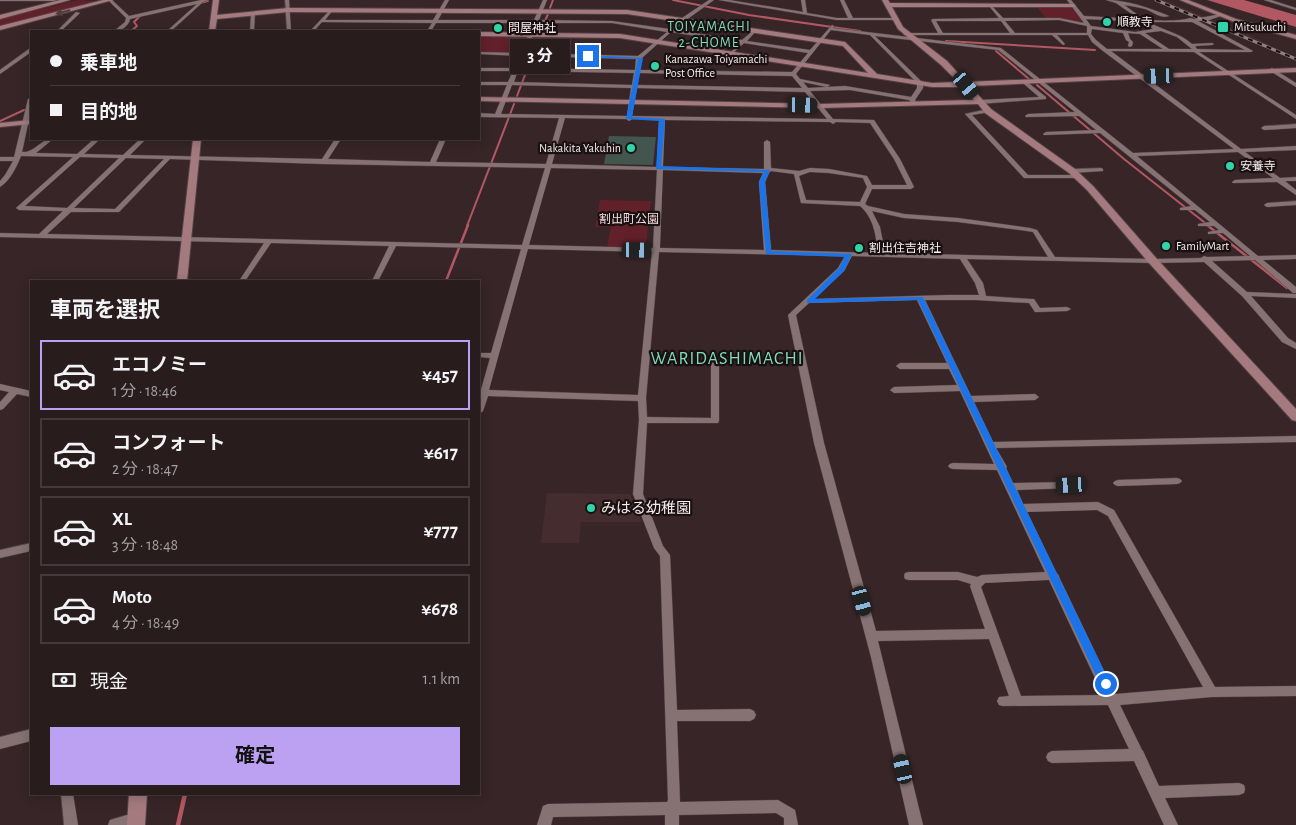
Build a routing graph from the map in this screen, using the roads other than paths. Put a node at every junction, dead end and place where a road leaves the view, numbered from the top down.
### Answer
1 (0, 0) edge
2 (54, 0) edge
3 (67, 0) edge
4 (110, 0) edge
5 (216, 0) edge
6 (288, 0) edge
7 (446, 0) edge
8 (545, 0) edge
9 (712, 0) edge
10 (722, 0) edge
11 (764, 0) edge
12 (803, 0) edge
13 (842, 0) edge
14 (986, 0) edge
15 (1069, 0) edge
16 (1108, 0) edge
17 (1127, 0) edge
18 (1182, 0) edge
19 (1266, 0) edge
20 (201, 2) edge
21 (1117, 2) junction
22 (886, 3) edge
23 (918, 3) edge
24 (952, 3) edge
25 (991, 6) junction
26 (1074, 6) junction
27 (762, 7) junction
28 (288, 10) junction
29 (331, 10) junction
30 (441, 10) junction
31 (1296, 10) edge
32 (540, 11) junction
33 (78, 13) dead end
34 (253, 13) junction
35 (806, 14) junction
36 (1219, 15) junction
37 (0, 17) edge
38 (213, 17) junction
39 (1082, 17) junction
40 (128, 18) junction
41 (684, 19) junction
42 (837, 19) junction
43 (851, 19) junction
44 (895, 19) junction
45 (1002, 19) junction
46 (1190, 19) junction
47 (1144, 20) junction
48 (1172, 20) junction
49 (321, 21) junction
50 (434, 22) junction
51 (536, 22) junction
52 (1089, 26) junction
53 (0, 28) edge
54 (831, 28) junction
55 (1162, 29) junction
56 (60, 30) edge
57 (117, 30) edge
58 (171, 30) edge
59 (212, 30) edge
60 (252, 30) edge
61 (289, 30) edge
62 (313, 30) edge
63 (430, 30) edge
64 (672, 30) junction
65 (755, 30) junction
66 (1125, 32) junction
67 (941, 33) junction
68 (1013, 33) junction
69 (1142, 33) junction
70 (480, 34) edge
71 (531, 34) junction
72 (1053, 34) junction
73 (1088, 34) junction
74 (872, 35) junction
75 (910, 37) junction
76 (1296, 37) edge
77 (821, 40) junction
78 (658, 42) junction
79 (744, 42) junction
80 (1063, 44) dead end
81 (1212, 44) dead end
82 (1193, 45) junction
83 (1130, 46) dead end
84 (1104, 50) junction
85 (30, 51) edge
86 (811, 52) junction
87 (1169, 52) junction
88 (1196, 52) junction
89 (732, 53) junction
90 (480, 54) edge
91 (526, 54) junction
92 (640, 58) junction
93 (801, 64) junction
94 (480, 69) edge
95 (516, 70) junction
96 (527, 70) joint
97 (1272, 70) junction
98 (1296, 70) edge
99 (636, 71) junction
100 (0, 72) edge
101 (1228, 73) junction
102 (793, 74) junction
103 (875, 76) junction
104 (1141, 77) junction
105 (798, 80) junction
106 (1026, 82) junction
107 (1039, 82) junction
108 (480, 83) edge
109 (920, 83) junction
110 (514, 84) junction
111 (526, 84) joint
112 (966, 85) junction
113 (1296, 85) edge
114 (634, 86) junction
115 (850, 89) junction
116 (806, 90) junction
117 (480, 99) edge
118 (504, 99) junction
119 (632, 102) junction
120 (914, 102) junction
121 (980, 102) junction
122 (820, 106) junction
123 (30, 107) edge
124 (988, 111) junction
125 (1074, 114) junction
126 (480, 115) edge
127 (497, 116) junction
128 (1028, 116) dead end
129 (562, 117) junction
130 (1296, 117) edge
131 (629, 119) junction
132 (662, 119) junction
133 (28, 122) edge
134 (833, 122) junction
135 (0, 125) edge
136 (1296, 126) edge
137 (1264, 128) dead end
138 (1099, 132) junction
139 (1046, 134) dead end
140 (49, 140) edge
141 (96, 140) edge
142 (141, 140) edge
143 (198, 140) edge
144 (337, 140) edge
145 (443, 140) edge
146 (767, 142) dead end
147 (1296, 148) edge
148 (1240, 152) junction
149 (31, 154) junction
150 (79, 155) junction
151 (1130, 155) junction
152 (18, 157) junction
153 (124, 157) junction
154 (168, 158) junction
155 (0, 159) edge
156 (195, 159) junction
157 (323, 162) junction
158 (432, 164) junction
159 (548, 166) junction
160 (658, 168) junction
161 (768, 170) junction
162 (1101, 170) dead end
163 (799, 173) junction
164 (1075, 174) junction
165 (1296, 179) edge
166 (1278, 180) junction
167 (1235, 182) dead end
168 (1, 183) edge
169 (870, 187) junction
170 (1296, 193) edge
171 (1182, 199) junction
172 (1172, 200) dead end
173 (1296, 203) edge
174 (862, 204) junction
175 (1267, 205) dead end
176 (868, 208) junction
177 (1193, 208) junction
178 (1182, 209) dead end
179 (68, 210) junction
180 (1212, 224) junction
181 (1200, 225) dead end
182 (1210, 232) dead end
183 (1222, 232) junction
184 (0, 235) edge
185 (41, 236) junction
186 (185, 240) junction
187 (269, 242) junction
188 (393, 244) junction
189 (524, 247) junction
190 (656, 250) junction
191 (768, 253) junction
192 (882, 254) junction
193 (849, 255) junction
194 (962, 256) junction
195 (1204, 258) junction
196 (1296, 258) edge
197 (1053, 259) junction
198 (1251, 259) junction
199 (1153, 261) junction
200 (182, 280) edge
201 (243, 280) edge
202 (375, 280) edge
203 (1245, 294) junction
204 (1295, 294) edge
205 (983, 297) junction
206 (920, 298) junction
207 (809, 302) junction
208 (1067, 309) dead end
209 (1296, 347) edge
210 (480, 356) edge
211 (494, 356) junction
212 (715, 360) dead end
213 (900, 366) dead end
214 (953, 366) junction
215 (0, 386) edge
216 (964, 388) junction
217 (15, 390) junction
218 (894, 390) dead end
219 (30, 394) edge
220 (484, 394) junction
221 (1035, 397) dead end
222 (642, 398) junction
223 (969, 399) junction
224 (0, 407) edge
225 (480, 408) edge
226 (1296, 417) edge
227 (643, 420) junction
228 (1296, 439) edge
229 (992, 445) junction
230 (952, 466) dead end
231 (1002, 467) junction
232 (1178, 481) dead end
233 (1118, 483) dead end
234 (1071, 485) dead end
235 (1012, 487) junction
236 (1022, 508) junction
237 (30, 548) edge
238 (0, 554) edge
239 (909, 576) dead end
240 (1054, 576) junction
241 (979, 582) junction
242 (987, 634) junction
243 (871, 636) junction
244 (1296, 691) edge
245 (1212, 692) junction
246 (1113, 700) junction
247 (1003, 701) dead end
248 (1018, 701) junction
249 (750, 715) dead end
250 (672, 716) junction
251 (30, 735) edge
252 (0, 743) edge
253 (1138, 755) junction
254 (1052, 757) dead end
255 (1238, 789) dead end
256 (1156, 792) junction
257 (67, 795) edge
258 (138, 795) edge
259 (672, 809) junction
260 (136, 822) edge
261 (71, 825) edge
262 (116, 825) edge
263 (544, 825) edge
264 (672, 825) edge
265 (791, 825) edge
266 (916, 825) edge
267 (1171, 825) edge

1 - 2 street
3 - 37 street
4 - 40 street
4 -> 53 street
5 - 38 street
6 - 28 street
7 - 30 street
8 - 32 street
9 - 41 street
10 - 27 street
11 - 27 street
12 - 35 street
13 - 43 street
14 - 25 street
15 - 26 street
16 - 21 street
17 - 21 street
18 - 36 street
19 - 31 street
20 - 40 street
20 - 58 street
21 - 47 street
21 - 48 street
22 - 23 street
22 - 44 street
23 - 24 street
24 - 25 street
25 - 26 street
25 - 45 street
26 - 39 street
27 - 35 street
28 - 29 street
28 - 34 street
28 - 61 street
29 - 30 street
29 - 49 street
30 - 32 street
30 - 50 street
32 - 41 street
32 - 51 street
33 - 56 street
34 - 38 street
34 - 60 street
35 - 42 street
36 - 46 street
36 - 76 street
38 - 59 street
39 - 47 street
39 - 52 street
40 - 57 street
41 - 64 street
41 - 65 street
42 - 43 street
42 - 54 street
43 - 44 street
44 - 75 street
45 - 52 street
45 - 67 street
45 - 68 street
46 - 48 street
46 - 88 street
47 - 48 street
47 - 55 street
49 - 50 street
49 - 62 street
50 - 51 street
50 - 63 street
51 - 64 street
51 - 71 street
52 - 66 street
52 - 73 street
54 - 74 street
54 - 77 street
55 - 69 street
55 - 82 street
64 - 78 street
64 - 79 street
65 - 77 street
65 - 79 street
66 - 69 street
66 - 83 street
67 - 68 street
67 - 75 street
68 - 72 street
69 - 87 street
70 - 71 street
71 - 78 street
71 - 91 street
72 - 73 street
72 - 80 street
73 - 84 street
74 - 75 street
74 - 109 street
75 - 107 street
75 - 112 street
77 - 86 street
77 - 103 street
78 - 89 street
78 - 92 street
79 - 86 street
79 - 89 street
81 - 82 street
82 - 88 street
84 - 87 street
84 - 104 street
85 - 100 street
86 - 93 street
87 - 88 street
88 - 101 street
89 - 93 street
90 - 91 street
91 - 92 street
91 - 95 street
92 - 99 street
93 - 102 street
93 - 103 street
94 - 95 street
95 - 96 street
95 - 110 street
96 - 99 street
97 - 98 street
97 - 101 street
97 - 113 street
99 - 102 street
99 - 114 street
101 - 104 street
101 - 130 street
102 - 105 street
103 - 109 street
104 - 107 street
104 - 148 street
105 - 115 street
105 - 116 street
106 - 107 street
106 - 112 street
106 - 121 street
107 - 125 street
108 - 110 street
109 - 112 street
109 - 120 street
110 - 111 street
110 - 118 street
111 - 114 street
112 - 121 street
114 - 116 street
114 - 119 street
115 - 116 street
115 - 120 street
116 - 122 street
117 - 118 street
118 - 119 street
118 - 127 street
119 - 122 street
119 - 131 street
120 - 121 street
120 - 122 street
121 - 124 street
122 - 134 street
123 - 133 street
124 - 164 street
124 - 164 street
125 - 128 street
125 - 138 street
126 - 127 street
127 - 129 street
129 - 131 street
129 - 159 street
131 - 132 street
132 - 134 street
132 - 160 street
133 - 135 street
133 - 152 street
134 - 169 street
136 - 137 street
138 - 139 street
138 - 151 street
140 - 149 street
141 - 150 street
142 - 153 street
143 - 156 street
144 - 157 street
145 - 158 street
146 - 161 street
147 - 148 street
148 - 151 street
148 - 166 street
149 - 150 street
149 - 152 street
150 - 153 street
150 - 179 street
151 - 171 street
152 - 155 street
152 - 168 street
153 - 154 street
153 - 179 street
154 - 156 street
154 - 179 street
156 - 157 street
156 - 186 street
157 - 158 street
158 - 159 street
159 - 160 street
159 - 189 street
160 - 161 street
160 - 190 street
161 - 163 street
161 - 191 street
162 - 164 street
163 - 169 street
163 - 174 street
164 - 199 street
165 - 166 street
166 - 167 street
166 - 170 street
169 - 174 street
171 - 172 street
171 - 177 street
173 - 175 street
174 - 176 street
176 - 192 street
176 - 197 street
177 - 178 street
177 - 180 street
179 - 185 street
180 - 181 street
180 - 183 street
182 - 183 street
183 - 198 street
184 - 185 street
185 - 186 street
186 - 187 street
186 - 200 street
187 - 188 street
187 - 201 street
188 - 189 street
188 - 202 street
189 - 190 street
189 - 211 street
190 - 191 street
190 - 222 street
191 - 193 street
192 - 193 street
192 - 194 street
193 - 207 street
194 - 197 street
194 - 205 street
195 - 198 street
195 - 199 street
195 - 203 street
196 - 198 street
197 - 199 street
198 - 204 street
199 - 226 street
203 - 204 street
203 - 209 street
205 - 206 street
205 - 208 street
206 - 207 street
206 - 214 street
207 - 243 street
210 - 211 street
211 - 220 street
212 - 227 street
213 - 214 street
214 - 216 street
215 - 217 street
216 - 218 street
216 - 223 street
217 - 219 street
217 - 224 street
220 - 222 street
220 - 225 street
221 - 223 street
222 - 227 street
223 - 229 street
227 - 250 street
228 - 229 street
229 - 231 street
230 - 231 street
231 - 235 street
232 - 233 street
234 - 235 street
235 - 236 street
236 - 240 street
236 - 245 street
237 - 238 street
239 - 241 street
240 - 241 street
240 - 246 street
241 - 242 street
242 - 243 street
242 - 248 street
243 - 266 street
244 - 245 street
245 - 246 street
246 - 248 street
246 - 253 street
247 - 248 street
249 - 250 street
250 - 259 street
251 - 252 street
253 - 254 street
253 - 256 street
255 - 256 street
256 - 267 street
257 - 261 street
258 - 260 street
259 - 263 street
259 - 264 street
259 - 265 street
260 - 262 street

